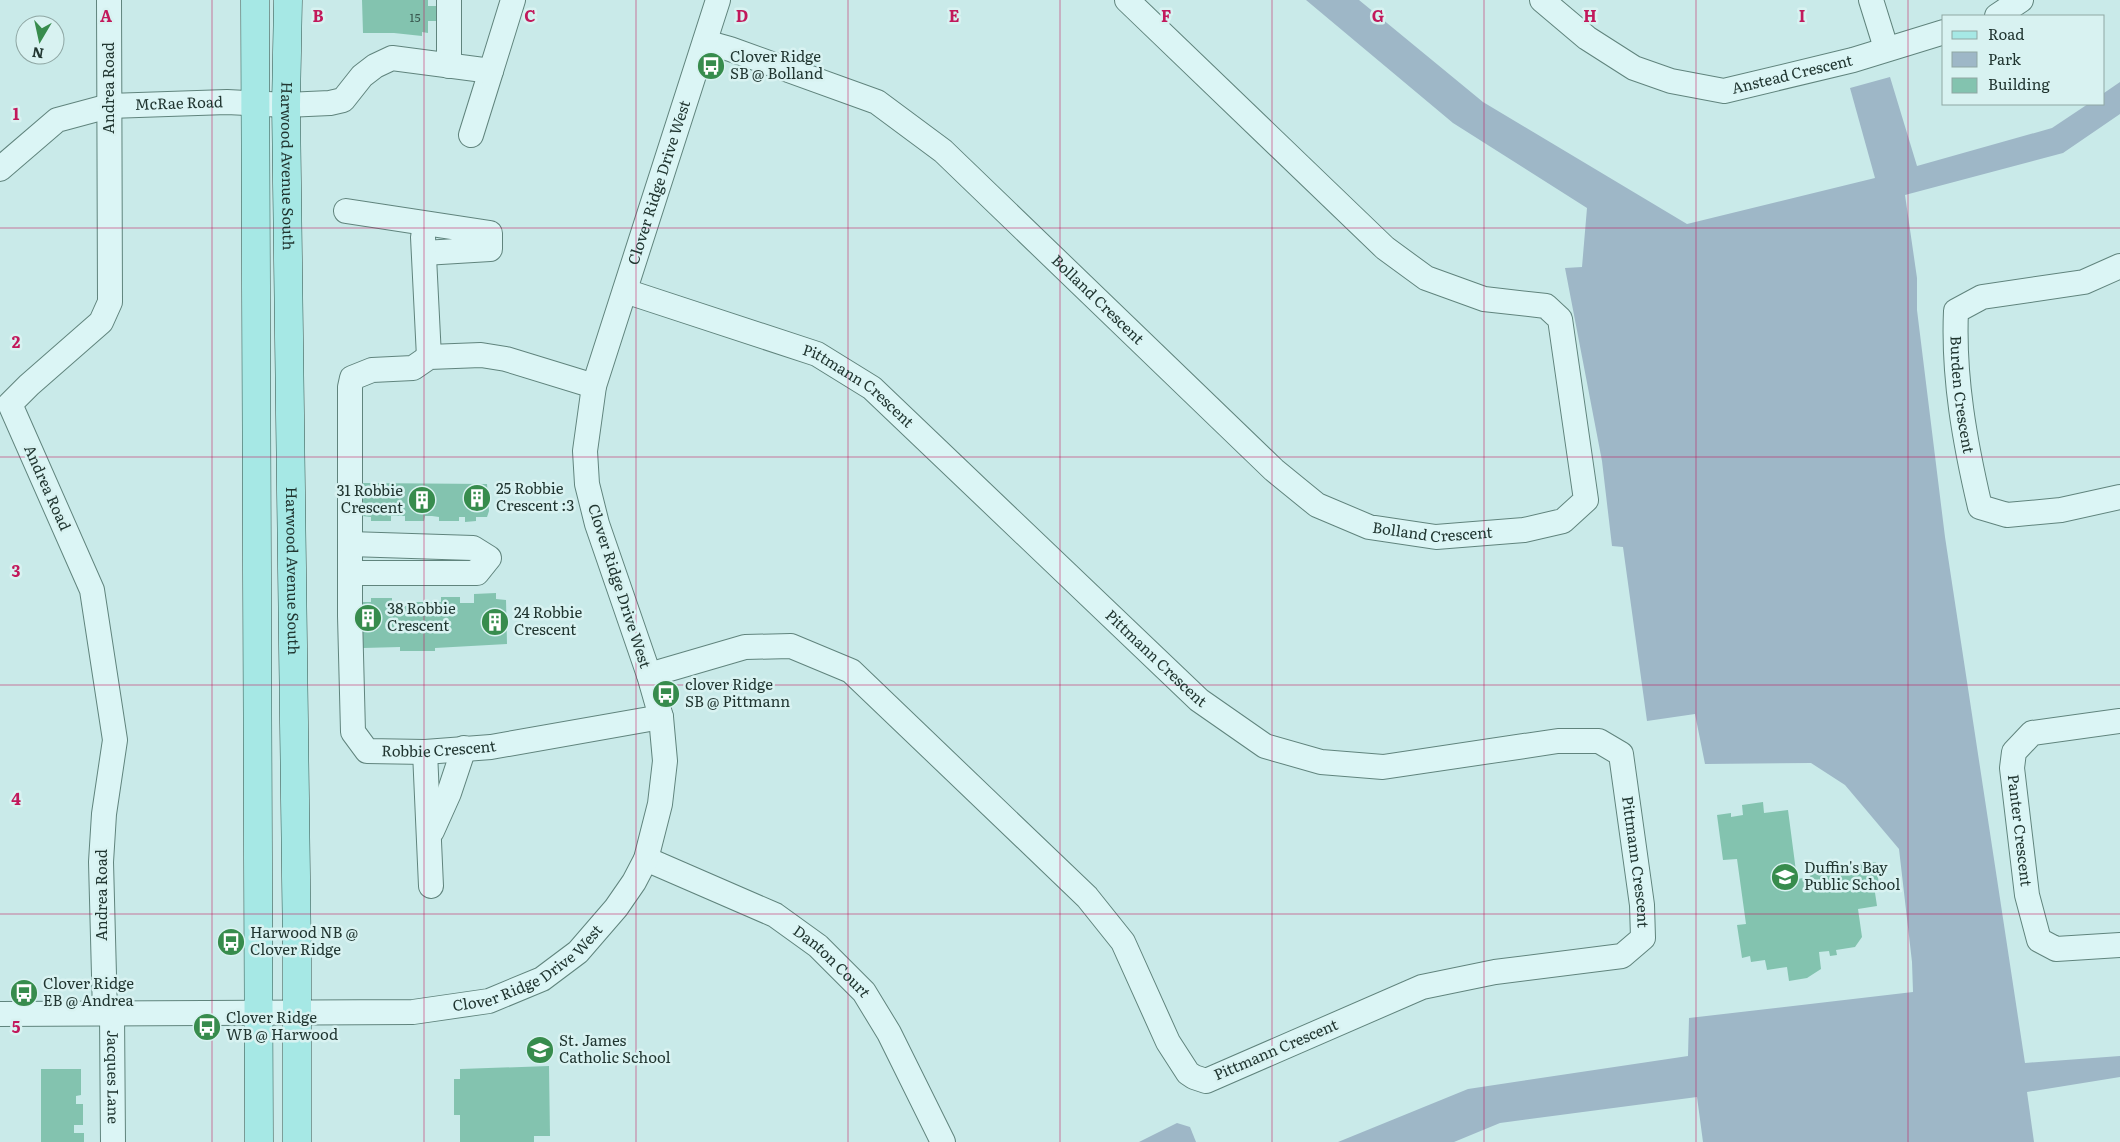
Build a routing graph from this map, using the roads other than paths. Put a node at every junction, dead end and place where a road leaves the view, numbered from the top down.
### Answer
1 (109, 0) edge
2 (256, 0) edge
3 (288, 0) edge
4 (450, 0) edge
5 (513, 0) edge
6 (718, 0) edge
7 (1127, 0) edge
8 (1542, 0) edge
9 (1871, 0) edge
10 (2021, 0) edge
11 (1998, 15) edge
12 (1942, 33) edge
13 (704, 42) junction
14 (1886, 48) junction
15 (449, 66) junction
16 (491, 71) junction
17 (257, 102) junction
18 (286, 105) junction
19 (109, 106) junction
20 (471, 135) dead end
21 (0, 169) edge
22 (346, 211) dead end
23 (423, 224) junction
24 (424, 253) junction
25 (2120, 266) edge
26 (625, 291) junction
27 (429, 358) junction
28 (594, 386) junction
29 (2120, 497) edge
30 (350, 544) junction
31 (350, 573) junction
32 (649, 675) junction
33 (661, 717) junction
34 (2120, 721) edge
35 (464, 748) junction
36 (425, 752) junction
37 (430, 835) junction
38 (646, 859) junction
39 (431, 886) dead end
40 (2120, 945) edge
41 (109, 1013) junction
42 (258, 1013) junction
43 (296, 1013) junction
44 (0, 1014) edge
45 (113, 1142) edge
46 (259, 1142) edge
47 (298, 1142) edge
48 (943, 1142) edge

1 - 19 street, Andrea Road
2 - 17 main road, Harwood Avenue South
3 - 18 main road, Harwood Avenue South
4 - 15 street
5 - 16 street
6 - 13 street, Clover Ridge Drive West
7 - 13 street, Bolland Crescent
8 - 14 street, Anstead Crescent
9 - 14 street
10 - 11 street
12 - 14 street, Anstead Crescent
13 - 26 street, Clover Ridge Drive West
15 - 16 street, McRae Road
15 - 18 street, McRae Road
16 - 20 street
17 - 18 street, McRae Road
17 - 19 street, McRae Road
17 - 42 main road, Harwood Avenue South
18 - 43 main road, Harwood Avenue South
19 - 21 street, McRae Road
19 - 41 street, Andrea Road
22 - 23 street
23 - 24 street
23 - 24 street
24 - 27 street
25 - 29 street, Burden Crescent
26 - 28 street, Clover Ridge Drive West
26 - 32 street, Pittmann Crescent
27 - 28 street, Robbie Crescent
27 - 30 street, Robbie Crescent
28 - 32 street, Clover Ridge Drive West
30 - 31 street, Robbie Crescent
30 - 31 street
31 - 36 street, Robbie Crescent
32 - 33 street, Clover Ridge Drive West
33 - 35 street, Robbie Crescent
33 - 38 street, Clover Ridge Drive West
34 - 40 street, Panter Crescent
35 - 36 street, Robbie Crescent
35 - 37 street
36 - 37 street
37 - 39 street
38 - 43 street, Clover Ridge Drive West
38 - 48 street, Danton Court
41 - 42 street, Clover Ridge Drive West
41 - 44 street, Clover Ridge Drive West
41 - 45 street, Jacques Lane
42 - 43 street, Clover Ridge Drive West
42 - 46 main road, Harwood Avenue South
43 - 47 main road, Harwood Avenue South

